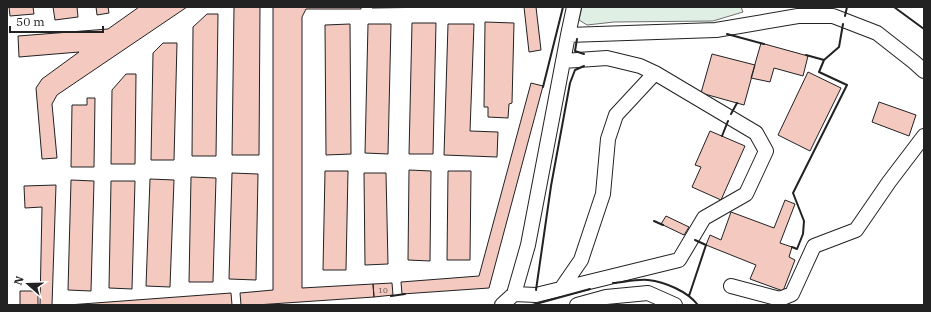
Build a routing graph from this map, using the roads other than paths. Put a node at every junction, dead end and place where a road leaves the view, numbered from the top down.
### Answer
1 (574, 7) edge
2 (568, 35) junction
3 (563, 61) junction
4 (924, 70) edge
5 (655, 73) junction
6 (924, 136) edge
7 (731, 286) dead end
8 (561, 289) junction
9 (514, 294) junction
10 (502, 305) edge
11 (578, 305) edge
12 (675, 305) edge

1 - 2 street
2 - 3 street
2 - 4 street
3 - 5 street
3 - 9 street
5 - 8 street
5 - 8 street
6 - 7 street
8 - 9 street
9 - 10 street
11 - 12 street

